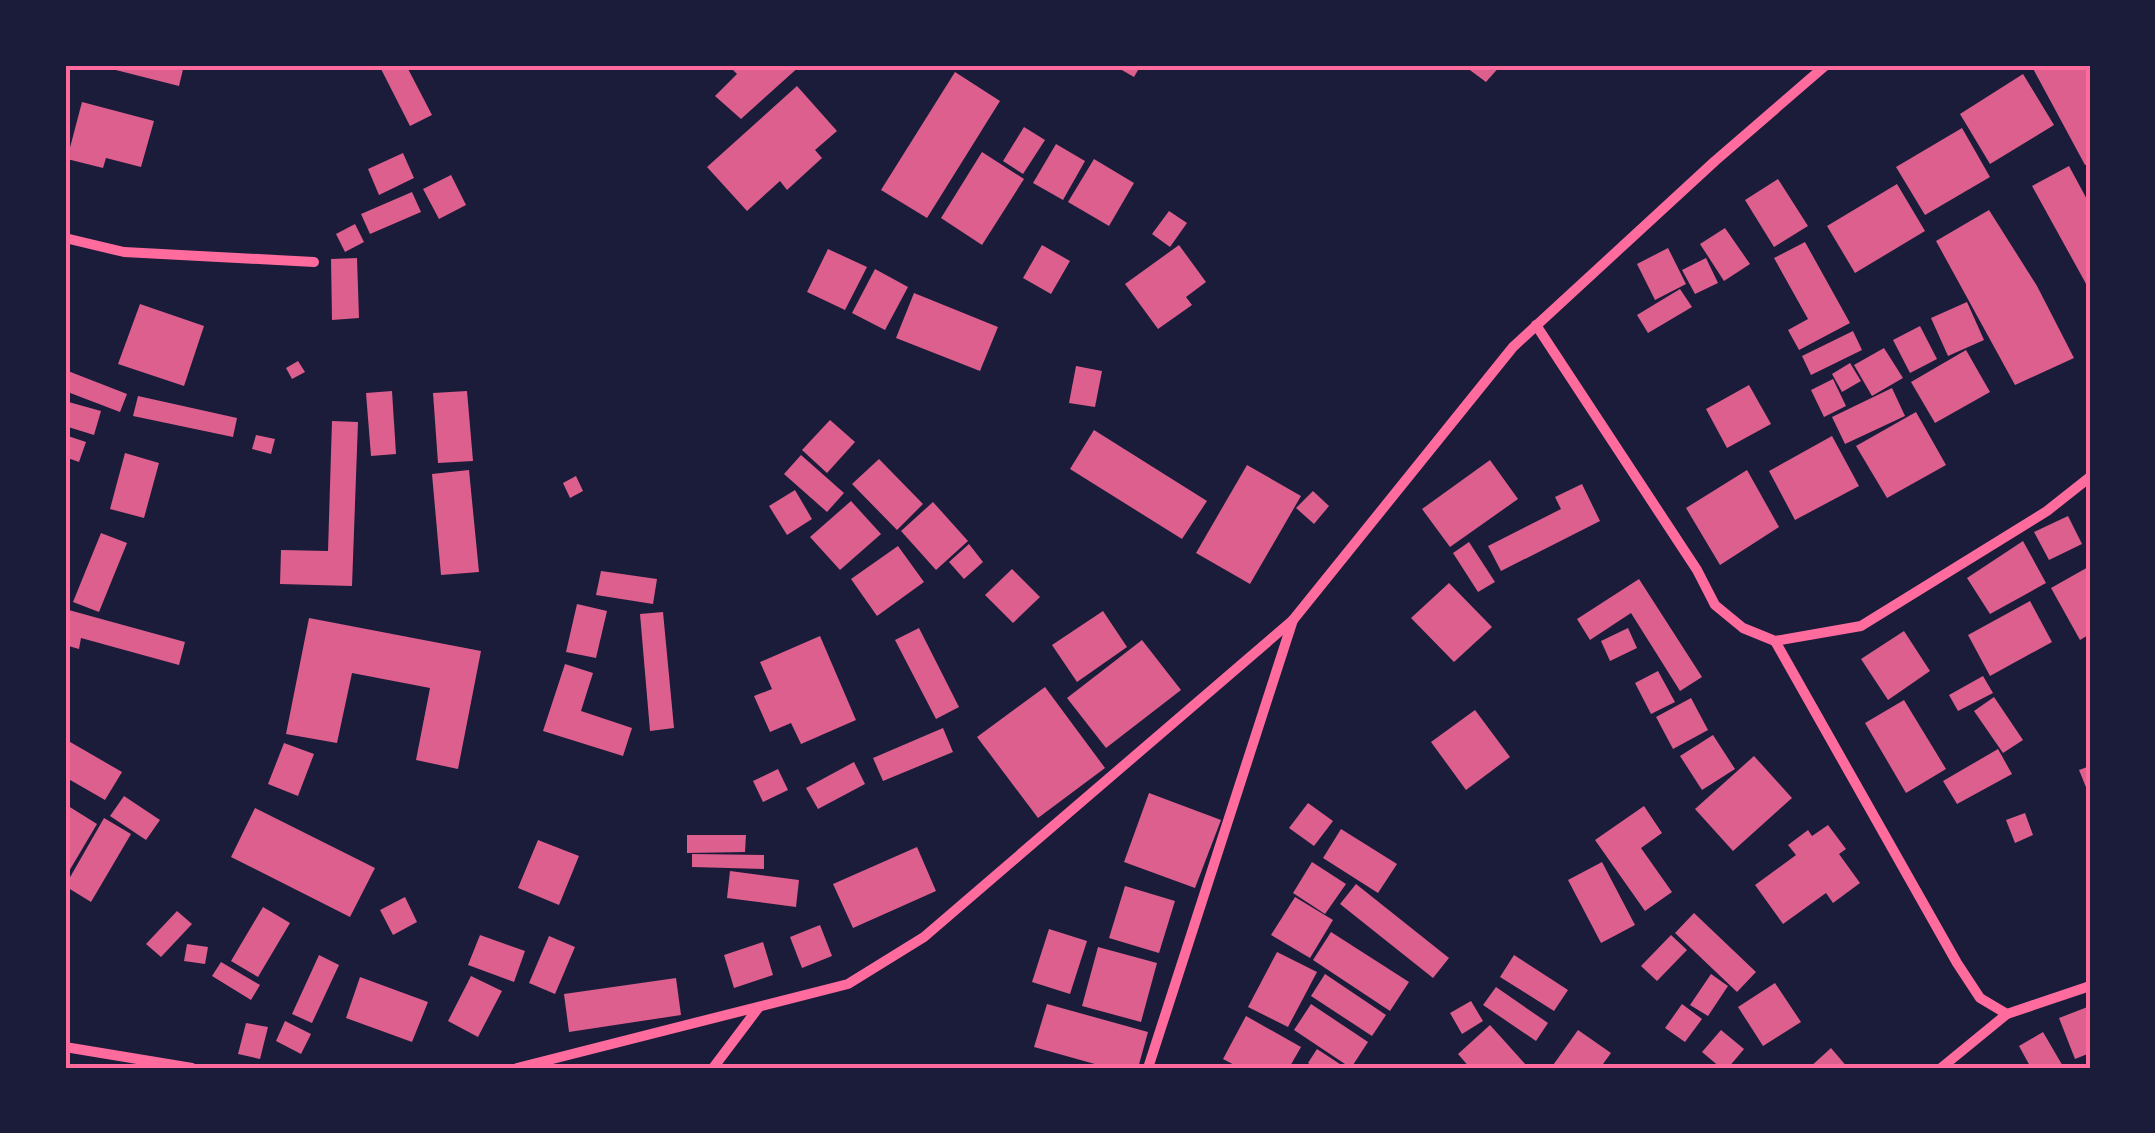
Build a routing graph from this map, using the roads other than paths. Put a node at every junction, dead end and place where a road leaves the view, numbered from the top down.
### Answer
1 (1826, 65) edge
2 (65, 238) edge
3 (314, 262) dead end
4 (1536, 325) junction
5 (2090, 477) edge
6 (1294, 620) junction
7 (1776, 640) junction
8 (2090, 986) edge
9 (759, 1007) junction
10 (2007, 1014) junction
11 (65, 1047) edge
12 (192, 1068) edge
13 (517, 1068) edge
14 (713, 1068) edge
15 (1148, 1068) edge
16 (1941, 1068) edge

1 - 4 street
2 - 3 street
4 - 6 street
4 - 7 street
5 - 7 street
6 - 9 street
6 - 15 street
7 - 10 street
8 - 10 street
9 - 13 street
9 - 14 street
10 - 16 street
11 - 12 street

